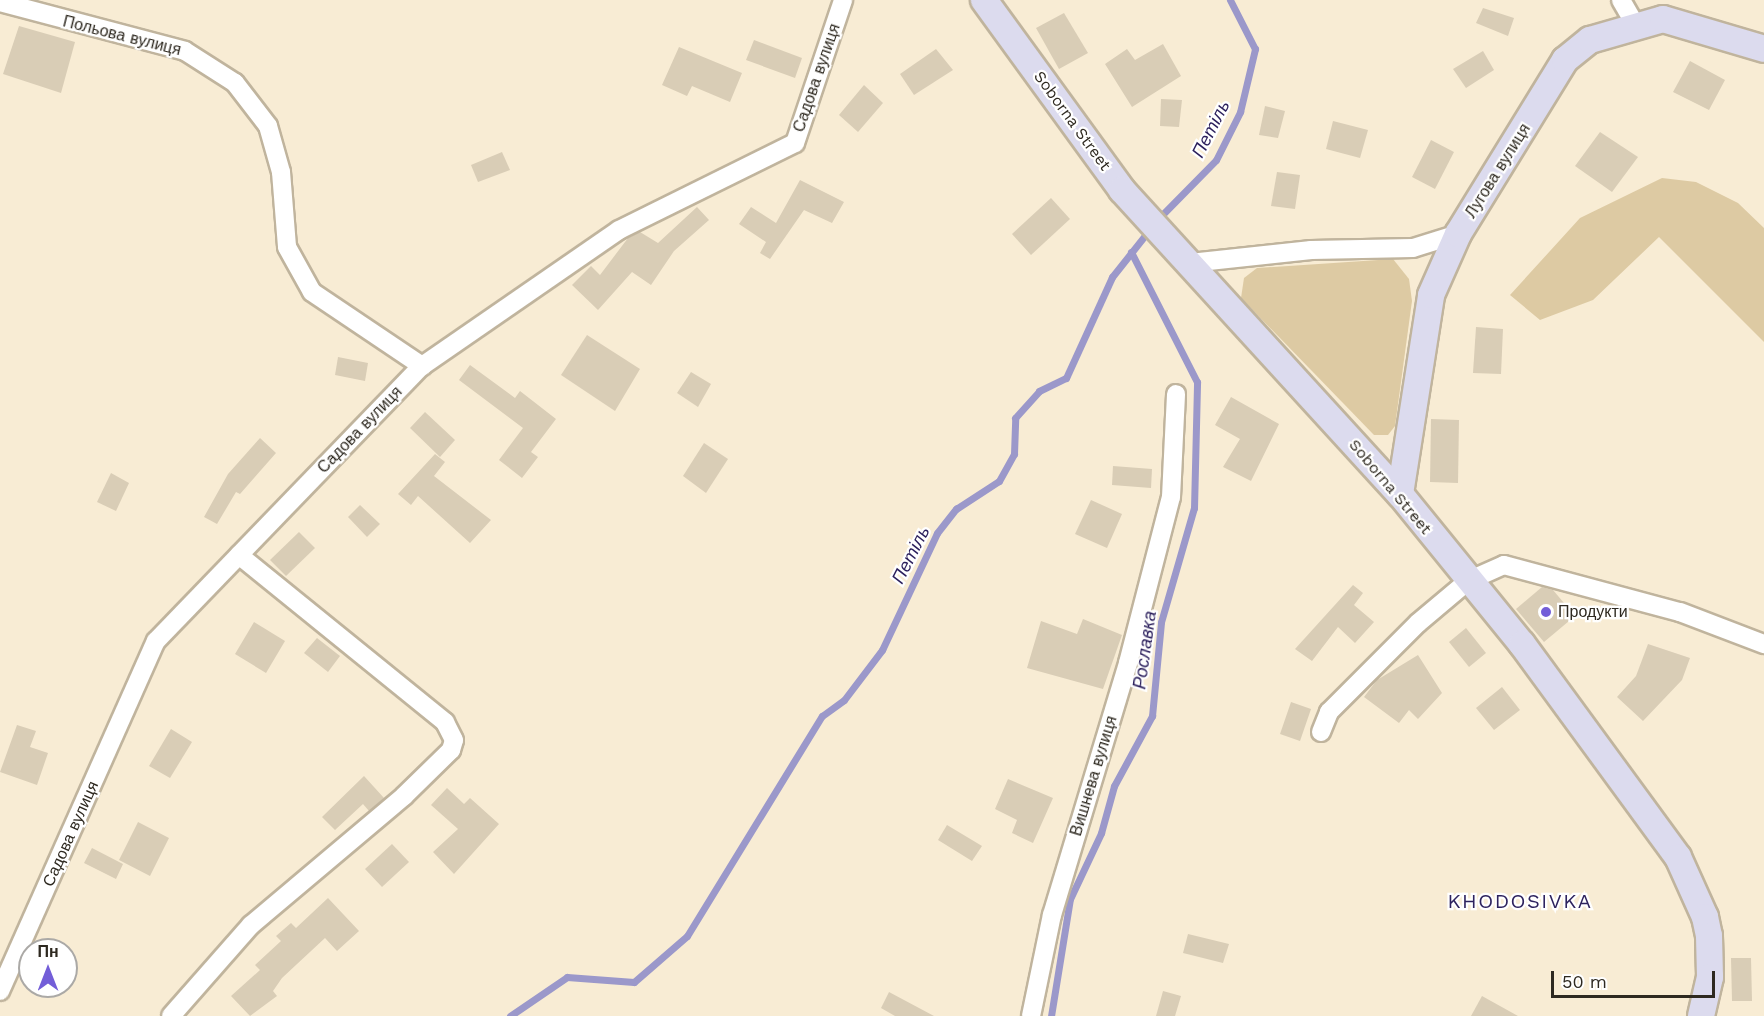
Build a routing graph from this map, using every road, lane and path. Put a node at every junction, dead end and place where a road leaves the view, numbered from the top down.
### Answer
1 (843, 0) edge
2 (984, 0) edge
3 (1621, 0) edge
4 (0, 2) edge
5 (1635, 24) junction
6 (1764, 50) edge
7 (1458, 234) junction
8 (1184, 257) junction
9 (422, 366) junction
10 (1176, 394) dead end
11 (1400, 494) junction
12 (238, 555) junction
13 (1468, 581) junction
14 (1764, 644) edge
15 (1321, 732) dead end
16 (0, 991) edge
17 (171, 1016) edge
18 (1031, 1016) edge
19 (1701, 1016) edge

1 - 9 street, Садова вулиця
2 - 8 street, Soborna Street
3 - 5 street
4 - 9 street, Польова вулиця
5 - 6 street, Лугова вулиця
5 - 7 street, Лугова вулиця
7 - 8 street
7 - 11 street, Лугова вулиця
8 - 11 street, Soborna Street
9 - 12 street, Садова вулиця
10 - 18 street, Вишнева вулиця
11 - 13 street, Soborna Street
12 - 16 street, Садова вулиця
12 - 17 street
13 - 14 street
13 - 15 street
13 - 19 street, Soborna Street

